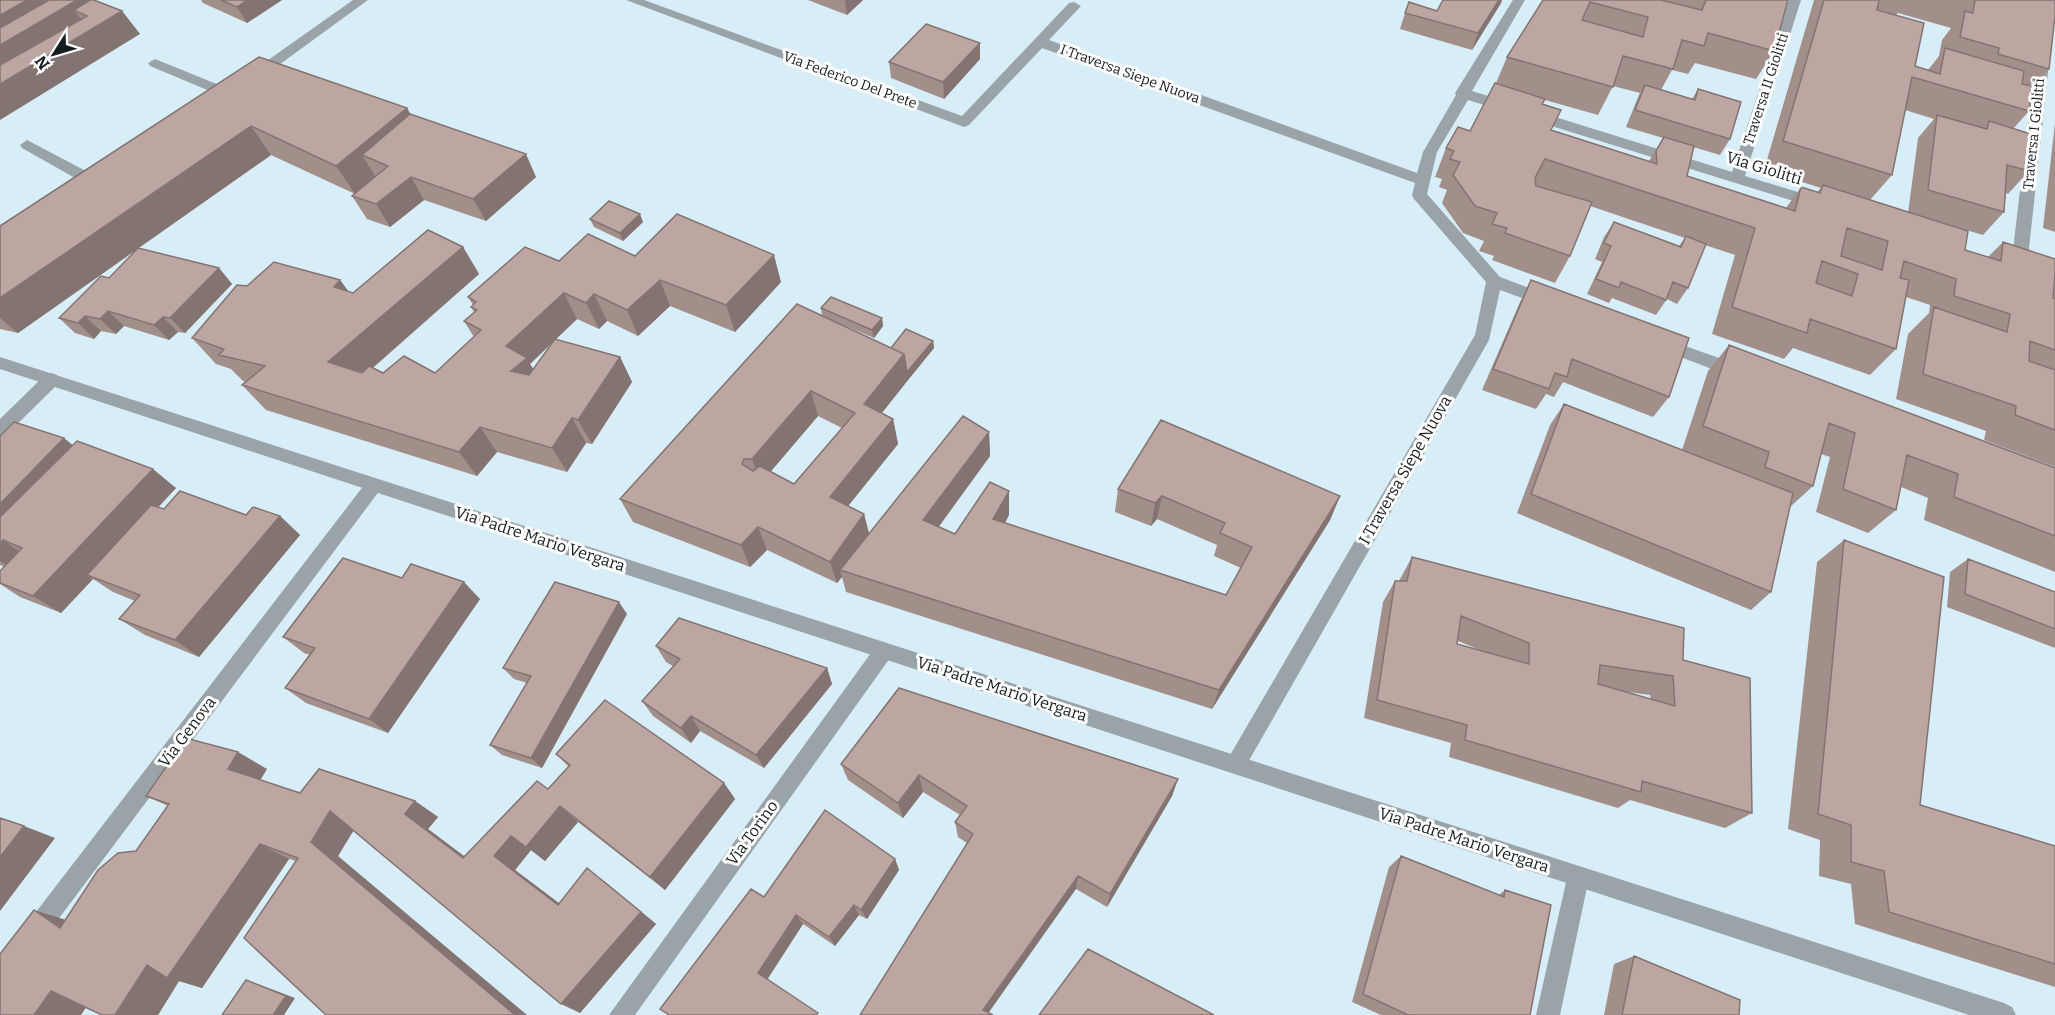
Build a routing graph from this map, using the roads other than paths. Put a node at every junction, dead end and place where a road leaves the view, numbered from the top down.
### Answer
1 (362, 0) edge
2 (632, 0) edge
3 (1519, 0) edge
4 (1795, 0) edge
5 (1074, 6) dead end
6 (2045, 35) edge
7 (1040, 42) junction
8 (155, 63) dead end
9 (1462, 93) junction
10 (229, 94) junction
11 (210, 106) edge
12 (27, 146) dead end
13 (1737, 179) junction
14 (1423, 181) junction
15 (77, 195) edge
16 (1827, 207) edge
17 (2037, 273) edge
18 (1494, 281) junction
19 (1561, 306) edge
20 (1651, 339) edge
21 (0, 363) edge
22 (1752, 377) edge
23 (51, 380) junction
24 (0, 430) edge
25 (374, 485) junction
26 (883, 652) junction
27 (1236, 764) junction
28 (1578, 878) junction
29 (22, 950) edge
30 (621, 1015) edge
31 (1548, 1015) edge
32 (2004, 1015) edge

1 - 10 street
2 - 7 street, Via Federico Del Prete
3 - 9 street
4 - 13 street, Traversa II Giolitti
5 - 7 street
6 - 17 street, Traversa I Giolitti
7 - 14 street, I Traversa Siepe Nuova
8 - 10 street
9 - 13 street, Via Giolitti
9 - 14 street
10 - 11 street
12 - 15 street
13 - 16 street, Via Giolitti
14 - 18 street
18 - 19 street
18 - 27 street, I Traversa Siepe Nuova
20 - 22 street
21 - 23 street, Via Padre Mario Vergara
23 - 24 street
23 - 25 street, Via Padre Mario Vergara
25 - 26 street, Via Padre Mario Vergara
25 - 29 street, Via Genova
26 - 27 street, Via Padre Mario Vergara
26 - 30 street, Via Torino
27 - 28 street, Via Padre Mario Vergara
28 - 31 street
28 - 32 street, Via Padre Mario Vergara

